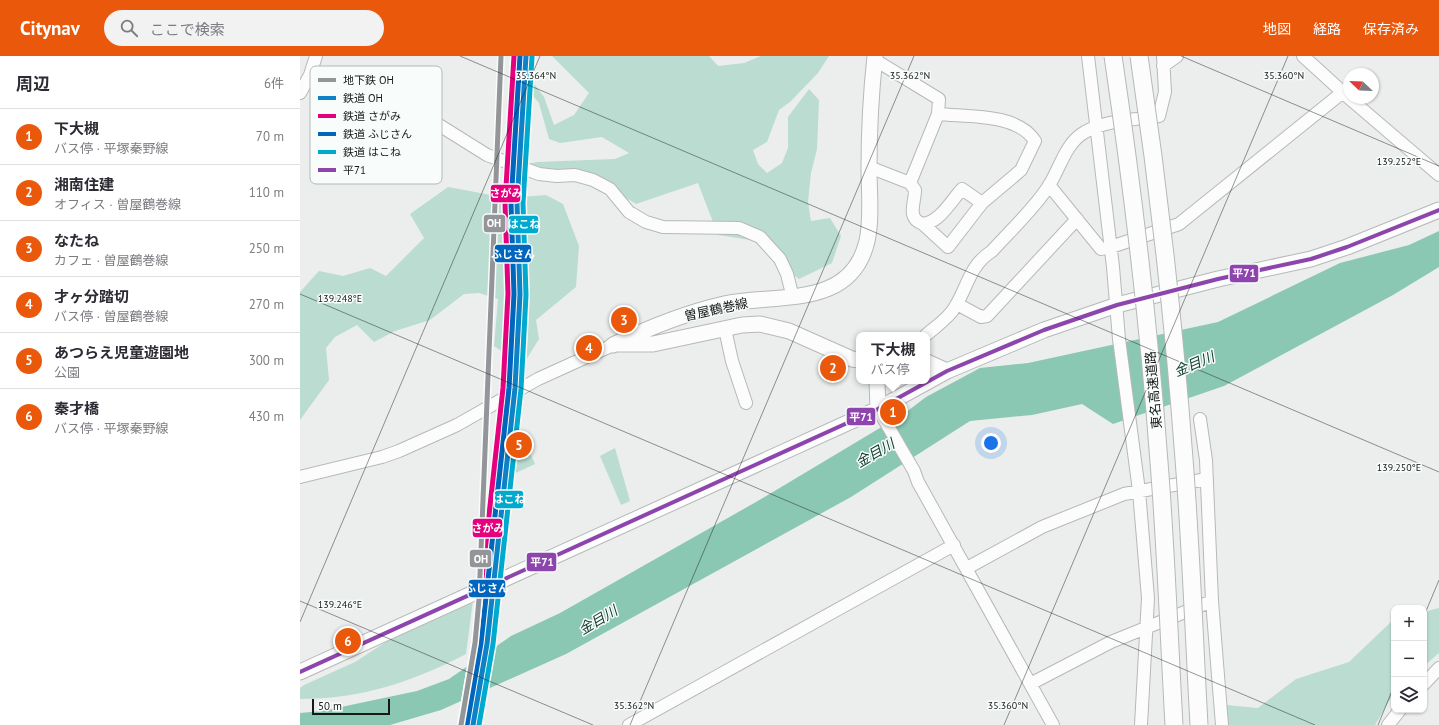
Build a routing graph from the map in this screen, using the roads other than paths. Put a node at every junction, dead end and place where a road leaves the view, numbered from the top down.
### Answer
1 (316, 56) edge
2 (1088, 56) edge
3 (1113, 56) edge
4 (1139, 56) edge
5 (1177, 56) edge
6 (1303, 56) edge
7 (875, 58) edge
8 (1163, 61) edge
9 (313, 66) edge
10 (310, 74) edge
11 (1343, 92) edge
12 (300, 93) edge
13 (1343, 99) edge
14 (1356, 104) edge
15 (938, 114) junction
16 (1096, 126) junction
17 (442, 127) edge
18 (869, 167) junction
19 (1439, 175) edge
20 (910, 183) junction
21 (1049, 185) junction
22 (982, 204) junction
23 (1439, 210) edge
24 (1077, 218) junction
25 (923, 224) junction
26 (1111, 247) junction
27 (793, 298) junction
28 (957, 304) junction
29 (1117, 305) junction
30 (725, 329) junction
31 (929, 332) edge
32 (614, 345) junction
33 (856, 360) edge
34 (930, 363) edge
35 (947, 371) junction
36 (930, 380) edge
37 (877, 384) edge
38 (924, 384) edge
39 (746, 403) dead end
40 (880, 411) junction
41 (1200, 419) dead end
42 (300, 477) edge
43 (1207, 479) junction
44 (1139, 491) junction
45 (954, 545) junction
46 (967, 568) junction
47 (1212, 601) junction
48 (1146, 627) junction
49 (1439, 668) edge
50 (300, 672) edge
51 (1427, 681) edge
52 (1032, 683) junction
53 (1398, 713) edge
54 (629, 725) edge
55 (1053, 725) edge
56 (1141, 725) edge
57 (1174, 725) edge
58 (1199, 725) edge
59 (1222, 725) edge
60 (1388, 725) edge

1 - 9 street
2 - 16 street
3 - 57 highway, 東名高速道路, bridge
4 - 58 highway, 東名高速道路, bridge
5 - 8 street
6 - 11 street
7 - 15 street
7 - 18 main road, 曽屋鶴巻線
8 - 16 street
10 - 12 street
13 - 26 street
14 - 19 street
15 - 20 street
15 - 22 street
16 - 21 street
16 - 26 street
17 - 27 street
18 - 20 street
18 - 27 main road, 曽屋鶴巻線
20 - 25 street
21 - 24 street
21 - 28 street
22 - 25 street
22 - 25 street
23 - 29 main road
24 - 26 street
24 - 28 street
26 - 29 street
27 - 32 main road, 曽屋鶴巻線
28 - 31 street
29 - 35 main road
29 - 44 street
30 - 32 main road, 曽屋鶴巻線
30 - 33 main road, 曽屋鶴巻線
30 - 39 street
32 - 42 street
34 - 35 main road
35 - 36 main road
37 - 40 main road
38 - 40 main road
40 - 45 street
40 - 50 main road
41 - 43 street
43 - 44 street
43 - 47 street
44 - 46 street
44 - 48 street
45 - 46 street
45 - 54 street
46 - 52 street
47 - 48 street
47 - 59 street
48 - 52 street
48 - 56 street
49 - 51 street
52 - 55 street
53 - 60 street

